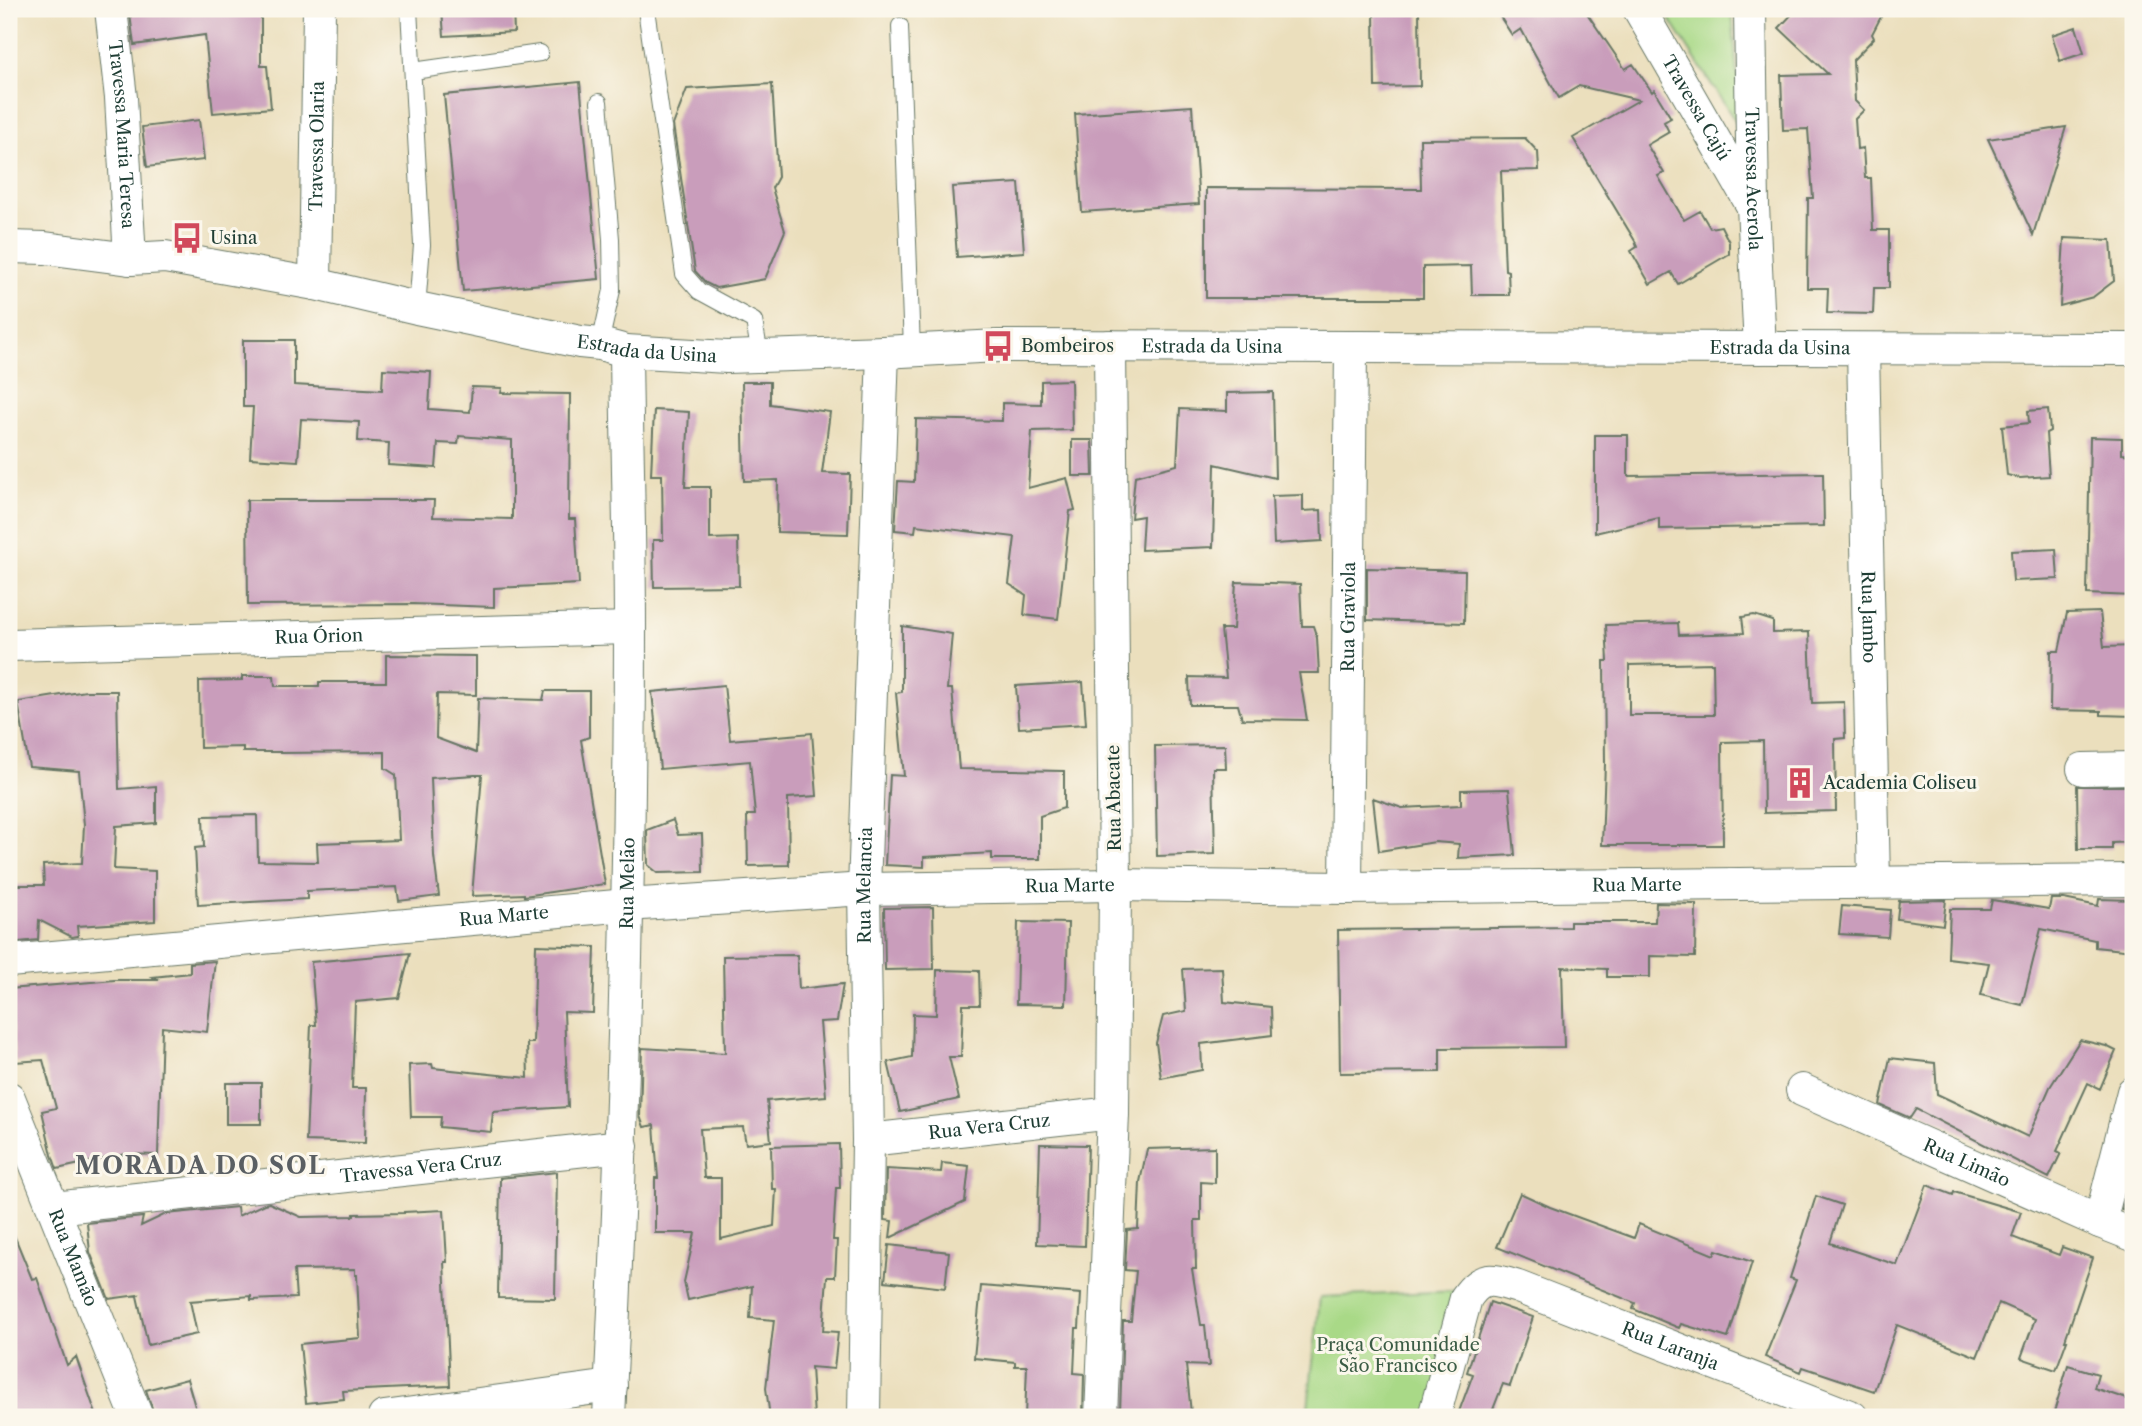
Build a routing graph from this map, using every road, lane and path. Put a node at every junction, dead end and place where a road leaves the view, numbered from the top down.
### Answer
1 (111, 9) edge
2 (319, 9) edge
3 (409, 9) edge
4 (646, 9) edge
5 (1639, 9) edge
6 (1750, 9) edge
7 (900, 26) dead end
8 (540, 53) dead end
9 (412, 71) junction
10 (599, 102) dead end
11 (1753, 206) junction
12 (9, 247) edge
13 (130, 259) junction
14 (315, 284) junction
15 (417, 308) junction
16 (1110, 346) junction
17 (1350, 347) junction
18 (613, 348) junction
19 (1760, 348) junction
20 (1863, 349) junction
21 (2133, 349) edge
22 (897, 351) junction
23 (760, 355) junction
24 (630, 628) junction
25 (9, 645) edge
26 (2133, 768) edge
27 (2083, 769) dead end
28 (2133, 880) edge
29 (1874, 882) junction
30 (1115, 885) junction
31 (1346, 888) junction
32 (864, 889) junction
33 (627, 905) junction
34 (9, 961) edge
35 (1802, 1090) dead end
36 (2133, 1092) edge
37 (9, 1098) edge
38 (1113, 1113) junction
39 (867, 1140) junction
40 (622, 1146) junction
41 (54, 1208) junction
42 (2100, 1222) junction
43 (2133, 1235) edge
44 (611, 1386) junction
45 (137, 1417) edge
46 (384, 1417) edge
47 (609, 1417) edge
48 (864, 1417) edge
49 (1101, 1417) edge
50 (1434, 1417) edge
51 (1852, 1417) edge

1 - 13 street, Travessa Maria Teresa
2 - 14 street, Travessa Olaria
3 - 9 lane
4 - 23 lane
5 - 11 street, Travessa Cajú
6 - 11 street, Travessa Acerola
7 - 22 lane
8 - 9 lane
9 - 15 lane
10 - 18 lane
11 - 19 street, Travessa Acerola
12 - 13 street, Estrada da Usina
13 - 14 street, Estrada da Usina
14 - 15 street, Estrada da Usina
15 - 18 street, Estrada da Usina
16 - 17 street, Estrada da Usina
16 - 22 street, Estrada da Usina
16 - 30 street, Rua Abacate
17 - 19 street, Estrada da Usina
17 - 31 street, Rua Graviola
18 - 23 street, Estrada da Usina
18 - 24 street, Rua Melão
19 - 20 street, Estrada da Usina
20 - 21 street, Estrada da Usina
20 - 29 street, Rua Jambo
22 - 23 street, Estrada da Usina
22 - 32 street, Rua Melancia
24 - 25 street, Rua Órion
24 - 33 street, Rua Melão
26 - 27 street
28 - 29 street, Rua Marte
29 - 31 street, Rua Marte
30 - 31 street, Rua Marte
30 - 32 street, Rua Marte
30 - 38 street, Rua Abacate
32 - 33 street, Rua Marte
32 - 39 street, Rua Melancia
33 - 34 street, Rua Marte
33 - 40 street, Rua Melão
35 - 42 street, Rua Limão
36 - 42 street
37 - 41 street, Rua Mamão
38 - 39 street, Rua Vera Cruz
38 - 49 street, Rua Abacate
39 - 48 street, Rua Melancia
40 - 41 street, Travessa Vera Cruz
40 - 44 street, Rua Melão
41 - 45 street, Rua Mamão
42 - 43 street, Rua Limão
44 - 46 street
44 - 47 street, Rua Melão
50 - 51 street, Rua Laranja

